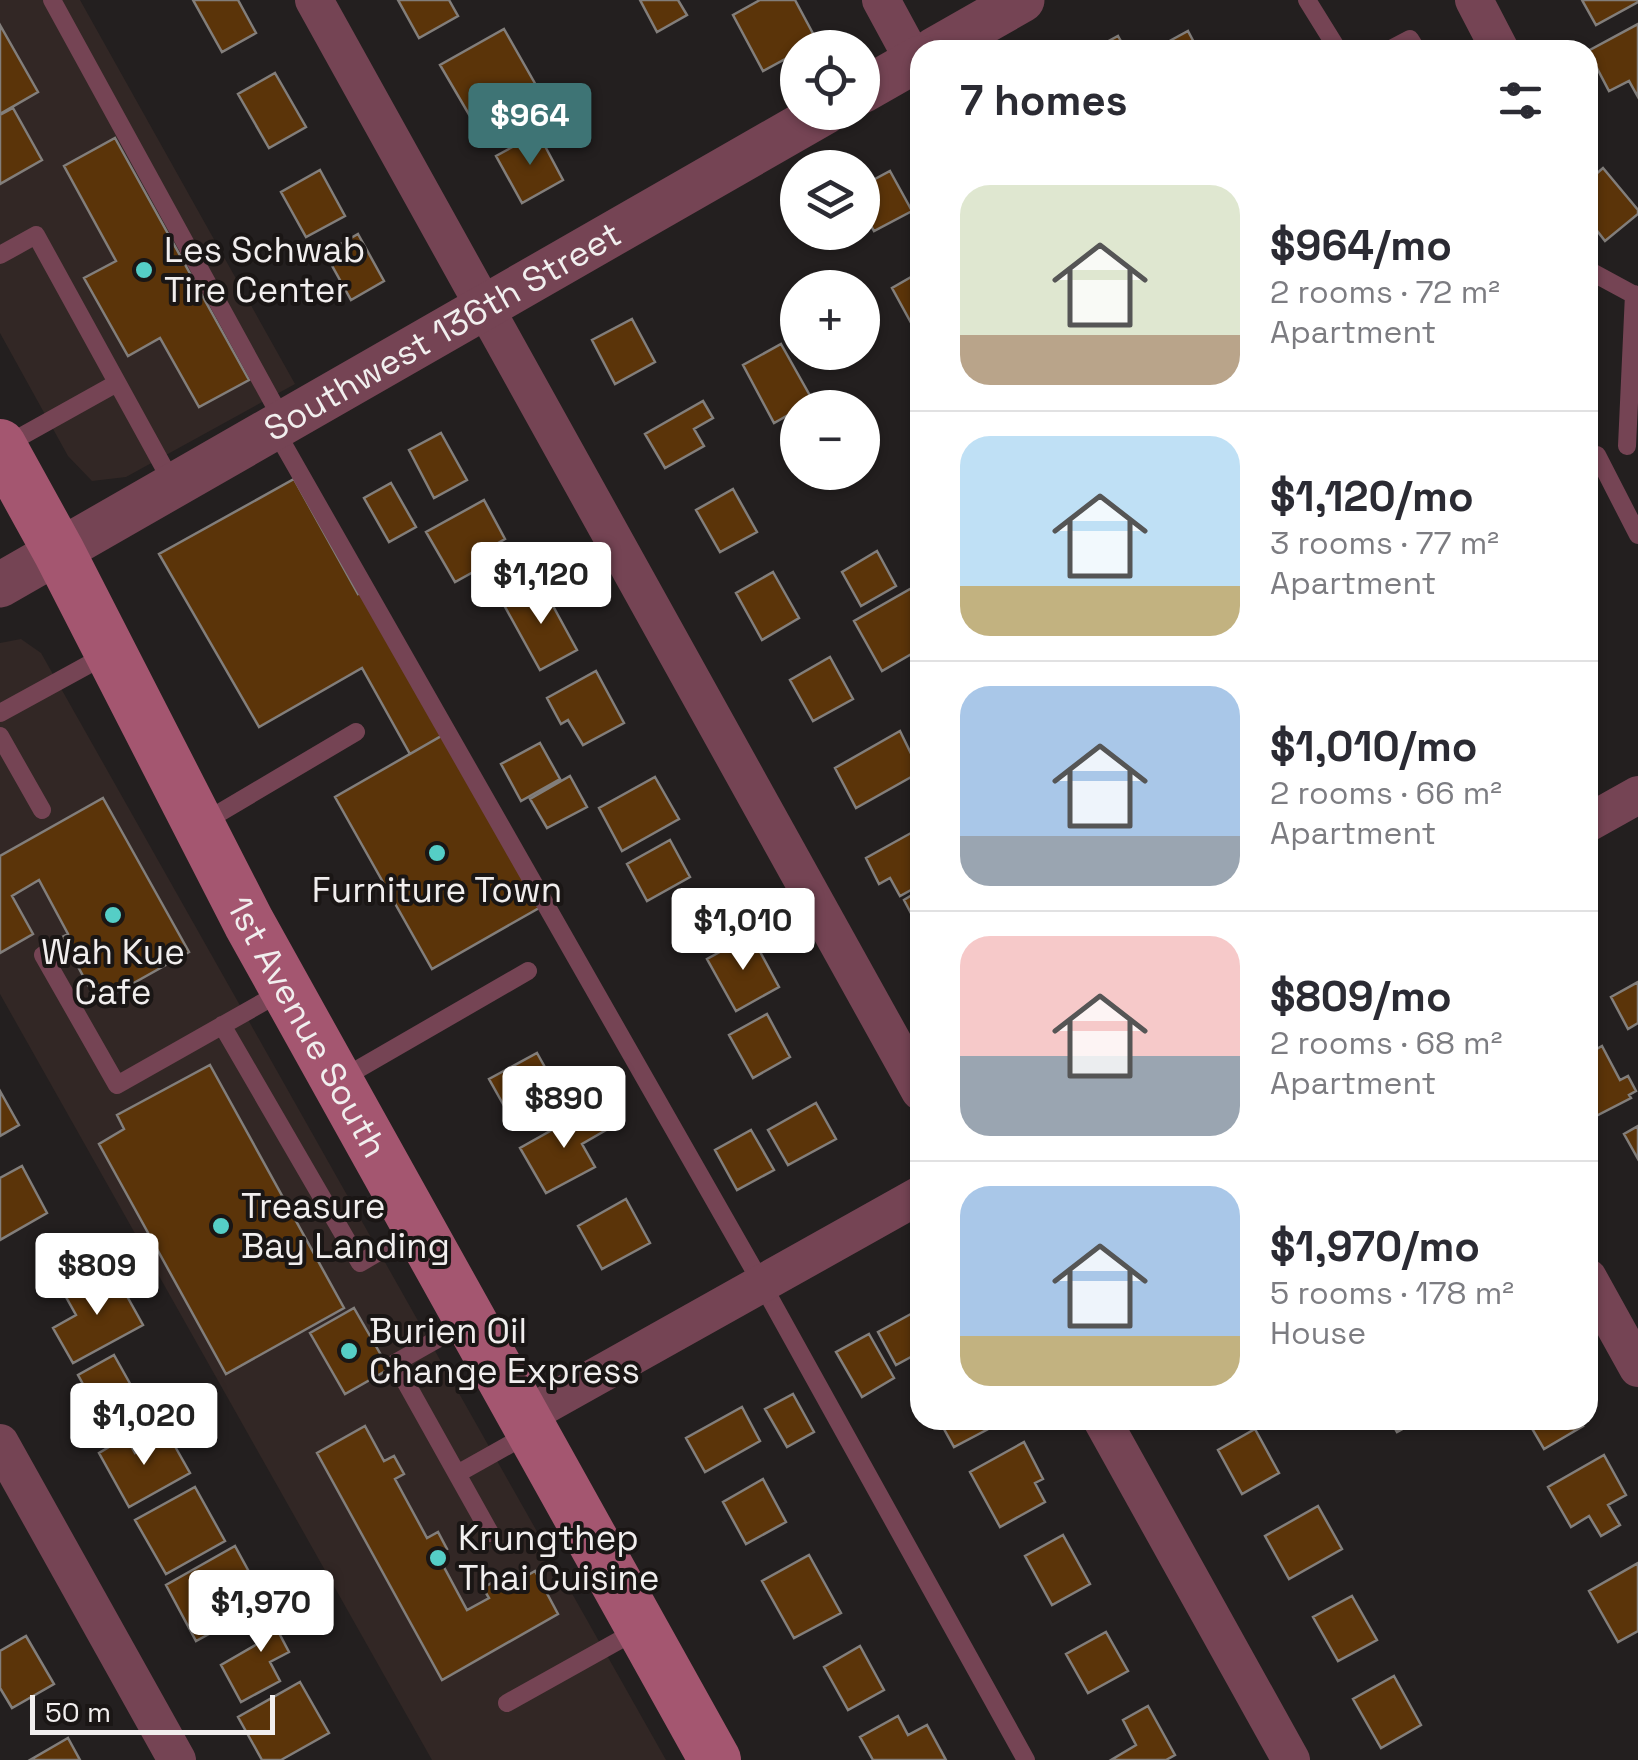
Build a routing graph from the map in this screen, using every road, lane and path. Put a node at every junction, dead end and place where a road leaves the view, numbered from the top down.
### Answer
1 (52, 0) edge
2 (314, 0) edge
3 (880, 0) edge
4 (1022, 0) edge
5 (1306, 0) edge
6 (1474, 0) edge
7 (955, 40) edge
8 (1332, 40) edge
9 (1495, 40) edge
10 (910, 43) edge
11 (910, 66) edge
12 (880, 82) edge
13 (794, 130) edge
14 (0, 255) edge
15 (1598, 275) edge
16 (1636, 296) edge
17 (484, 308) junction
18 (117, 383) junction
19 (278, 424) junction
20 (1632, 445) edge
21 (1, 446) edge
22 (1598, 455) edge
23 (1598, 467) edge
24 (174, 486) junction
25 (1638, 535) edge
26 (59, 552) junction
27 (0, 585) edge
28 (110, 652) junction
29 (0, 714) edge
30 (356, 732) dead end
31 (0, 736) edge
32 (1638, 795) edge
33 (42, 810) dead end
34 (1598, 818) edge
35 (199, 825) junction
36 (43, 955) dead end
37 (528, 971) dead end
38 (287, 988) junction
39 (222, 1025) junction
40 (910, 1073) edge
41 (337, 1082) junction
42 (910, 1201) edge
43 (418, 1229) junction
44 (762, 1284) junction
45 (1598, 1296) edge
46 (468, 1321) junction
47 (1638, 1368) edge
48 (526, 1426) junction
49 (1108, 1430) edge
50 (0, 1443) edge
51 (457, 1474) junction
52 (490, 1532) dead end
53 (640, 1628) junction
54 (506, 1703) dead end
55 (177, 1760) edge
56 (714, 1760) edge
57 (1026, 1760) edge
58 (1291, 1760) edge

1 - 19 lane
2 - 17 street
3 - 10 street
4 - 7 street
5 - 8 lane
6 - 9 street
11 - 12 street
13 - 17 street, Southwest 136th Street
14 - 18 lane
15 - 16 lane
16 - 20 lane
17 - 19 street, Southwest 136th Street
17 - 40 street
18 - 21 lane
18 - 24 lane
19 - 24 street, Southwest 136th Street
19 - 44 lane
20 - 22 lane
21 - 26 main road, 1st Avenue South
23 - 25 lane
24 - 26 street, Southwest 136th Street
26 - 27 street, Southwest 136th Street
26 - 28 main road, 1st Avenue South
28 - 29 lane
28 - 35 main road, 1st Avenue South
30 - 35 lane
31 - 33 lane
32 - 34 street
35 - 38 main road, 1st Avenue South
36 - 39 lane
37 - 41 lane
38 - 39 lane
38 - 41 main road, 1st Avenue South
39 - 43 lane
41 - 43 main road, 1st Avenue South
42 - 44 street
43 - 46 main road, 1st Avenue South
44 - 48 street
44 - 57 lane
45 - 47 street
46 - 48 main road, 1st Avenue South
46 - 51 lane
48 - 51 lane
48 - 53 main road, 1st Avenue South
49 - 58 street
50 - 55 street
51 - 52 lane
53 - 54 lane
53 - 56 main road, 1st Avenue South

